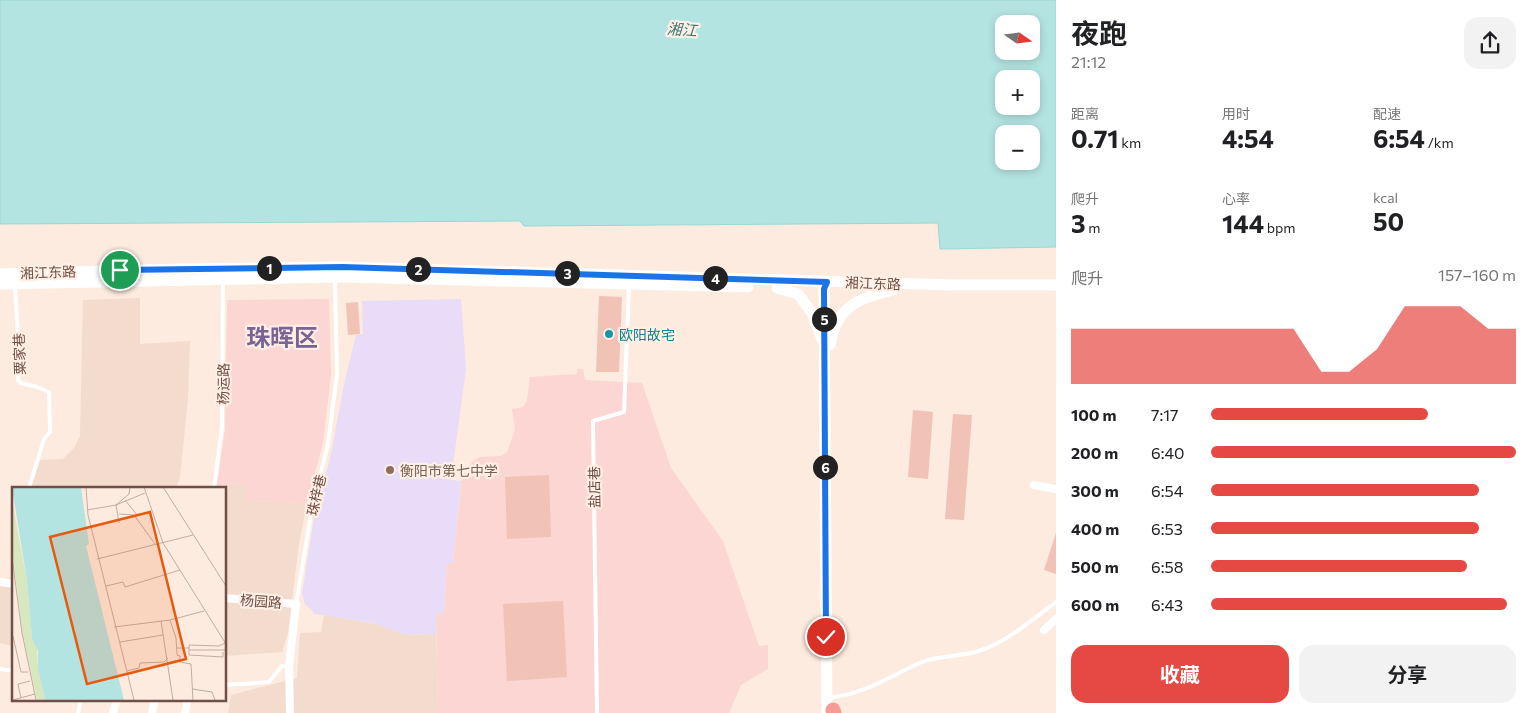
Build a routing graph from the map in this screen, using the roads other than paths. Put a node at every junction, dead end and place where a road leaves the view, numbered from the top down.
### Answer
1 (0, 274) edge
2 (335, 277) junction
3 (222, 280) junction
4 (0, 284) edge
5 (15, 284) junction
6 (630, 284) junction
7 (1056, 285) edge
8 (827, 286) junction
9 (777, 288) junction
10 (893, 290) junction
11 (1056, 292) edge
12 (827, 346) junction
13 (1034, 485) dead end
14 (29, 487) edge
15 (214, 487) edge
16 (1056, 489) edge
17 (226, 598) edge
18 (1056, 602) edge
19 (296, 604) junction
20 (1056, 619) edge
21 (1044, 630) dead end
22 (289, 666) junction
23 (226, 685) edge
24 (81, 700) edge
25 (117, 700) edge
26 (155, 700) edge
27 (188, 700) edge
28 (830, 710) edge
29 (78, 713) edge
30 (114, 713) edge
31 (152, 713) edge
32 (185, 713) edge
33 (290, 713) edge
34 (597, 713) edge

1 - 8 main road, 湘江东路
2 - 3 main road, 湘江东路
2 - 6 main road, 湘江东路
2 - 19 lane, 珠梓巷
3 - 5 main road, 湘江东路
3 - 15 lane, 杨运路
4 - 5 main road, 湘江东路
5 - 14 lane, 粟家巷
6 - 9 main road, 湘江东路
6 - 34 lane, 盐店巷
7 - 8 main road, 湘江东路
8 - 9 main road, 湘江东路
8 - 10 main road, 湘江东路
8 - 12 main road
9 - 12 main road
10 - 11 main road, 湘江东路
10 - 12 main road
12 - 28 main road
13 - 16 street
17 - 19 street, 杨园路
18 - 28 lane
19 - 22 street, 珠梓巷
20 - 21 street
22 - 23 lane
22 - 33 street, 珠梓巷
24 - 29 lane
25 - 30 street
26 - 31 street
27 - 32 street

